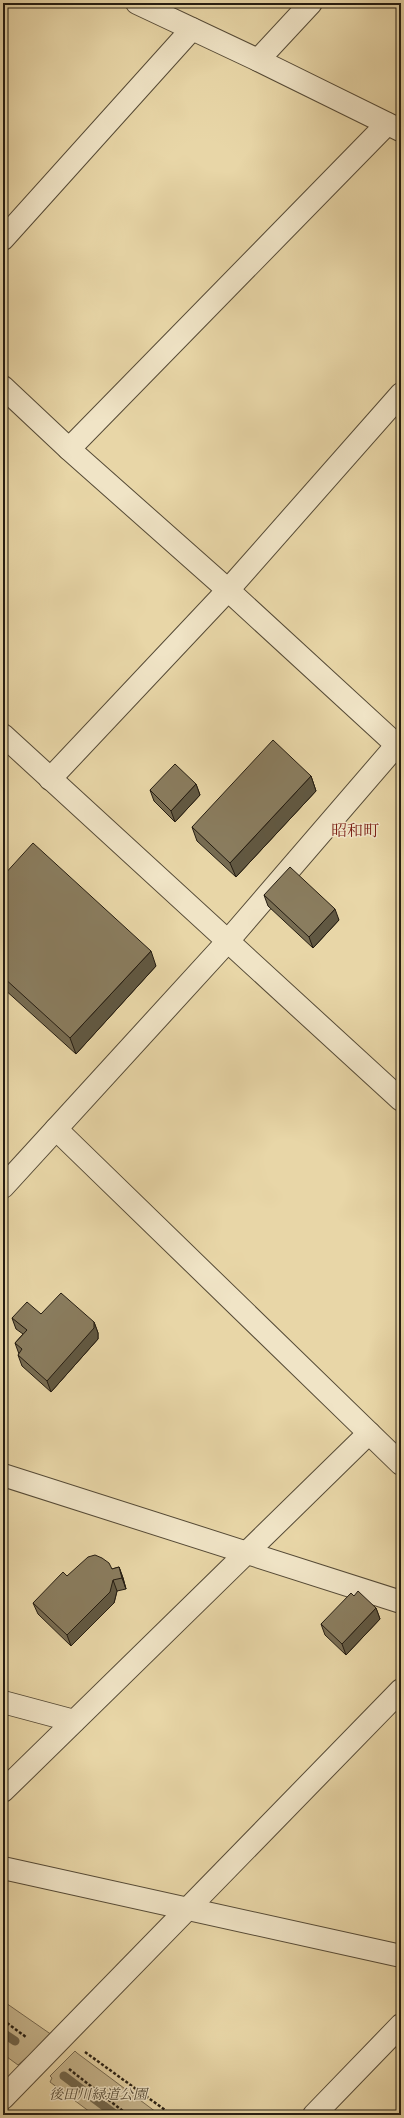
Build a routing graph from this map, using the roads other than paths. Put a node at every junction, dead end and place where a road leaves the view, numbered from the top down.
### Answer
1 (137, 3) edge
2 (311, 3) edge
3 (192, 29) junction
4 (258, 60) junction
5 (394, 127) edge
6 (3, 239) edge
7 (3, 388) edge
8 (401, 394) edge
9 (69, 450) junction
10 (228, 590) junction
11 (3, 735) edge
12 (400, 744) edge
13 (50, 780) junction
14 (227, 942) junction
15 (401, 1100) edge
16 (56, 1129) junction
17 (3, 1187) edge
18 (369, 1433) junction
19 (401, 1464) edge
20 (7, 1482) edge
21 (246, 1554) junction
22 (401, 1602) edge
23 (401, 1690) edge
24 (3, 1702) edge
25 (74, 1721) junction
26 (3, 1791) edge
27 (3, 1868) edge
28 (190, 1908) junction
29 (401, 1956) edge
30 (401, 2025) edge
31 (3, 2098) edge
32 (314, 2115) edge

1 - 3 street
2 - 4 street
3 - 4 street
3 - 6 street
4 - 5 street
5 - 9 street
7 - 9 street
8 - 10 street
9 - 10 street
10 - 12 street
10 - 13 street
11 - 13 street
12 - 14 street
13 - 14 street
14 - 15 street
14 - 16 street
16 - 17 street
16 - 18 street
18 - 19 street
18 - 21 street
20 - 21 street
21 - 22 street
21 - 25 street
23 - 28 street
24 - 25 street
25 - 26 street
27 - 28 street
28 - 29 street
28 - 31 street
30 - 32 street

